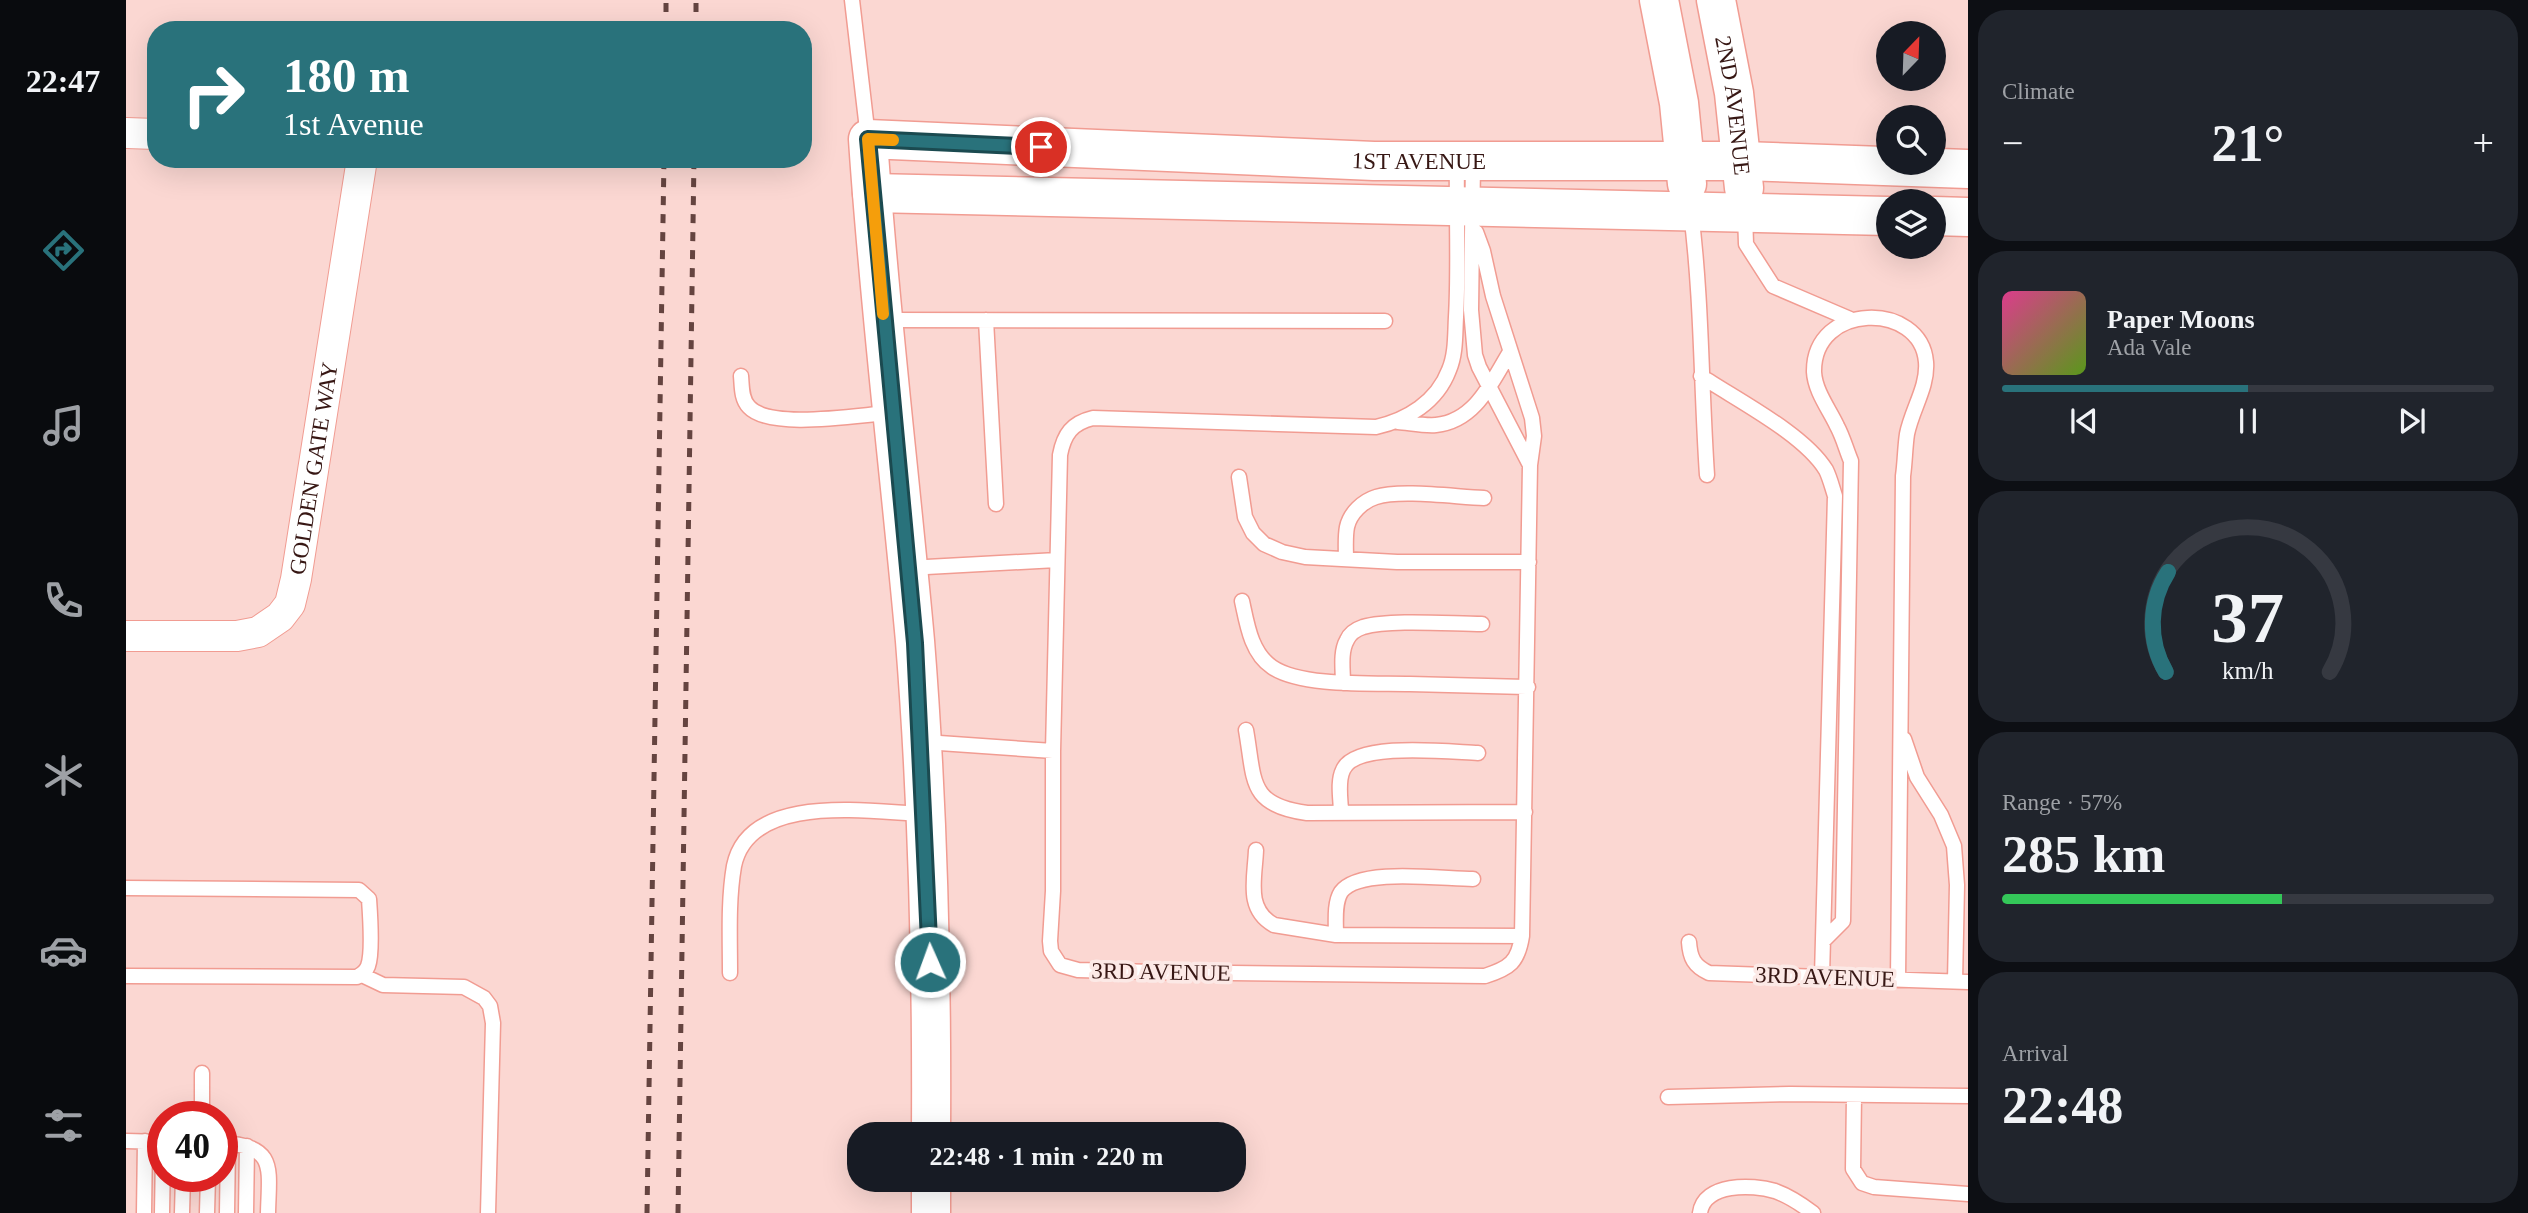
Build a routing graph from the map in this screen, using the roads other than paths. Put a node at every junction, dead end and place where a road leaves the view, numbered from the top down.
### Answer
1 (852, 0) edge
2 (1659, 0) edge
3 (1716, 0) edge
4 (126, 133) edge
5 (147, 134) edge
6 (868, 139) junction
7 (1465, 161) junction
8 (1684, 161) junction
9 (1742, 161) junction
10 (361, 168) edge
11 (1968, 169) edge
12 (872, 193) junction
13 (1468, 212) junction
14 (1691, 212) junction
15 (1745, 213) junction
16 (1876, 216) edge
17 (1946, 216) edge
18 (1968, 217) edge
19 (1850, 319) junction
20 (883, 320) junction
21 (986, 320) junction
22 (1385, 321) dead end
23 (1510, 352) junction
24 (741, 376) dead end
25 (1701, 376) junction
26 (1489, 386) junction
27 (892, 413) junction
28 (1397, 422) junction
29 (1530, 465) junction
30 (1707, 475) dead end
31 (1239, 477) dead end
32 (1483, 498) dead end
33 (996, 504) dead end
34 (1346, 559) junction
35 (1057, 560) junction
36 (1529, 562) junction
37 (908, 568) junction
38 (1242, 601) dead end
39 (1482, 625) dead end
40 (126, 636) edge
41 (1343, 683) junction
42 (1528, 687) junction
43 (1900, 728) junction
44 (1246, 730) dead end
45 (921, 741) junction
46 (1053, 751) junction
47 (1478, 753) dead end
48 (1525, 812) junction
49 (1341, 813) junction
50 (925, 814) junction
51 (1256, 850) dead end
52 (1473, 879) dead end
53 (126, 888) edge
54 (1336, 935) junction
55 (1522, 936) junction
56 (1823, 942) junction
57 (1690, 949) dead end
58 (730, 973) dead end
59 (362, 975) junction
60 (1822, 975) junction
61 (126, 976) edge
62 (1898, 980) junction
63 (1961, 982) edge
64 (202, 1073) dead end
65 (1854, 1096) junction
66 (1668, 1097) dead end
67 (1968, 1097) edge
68 (202, 1101) edge
69 (931, 1122) edge
70 (126, 1141) edge
71 (145, 1141) joint
72 (238, 1145) edge
73 (247, 1146) junction
74 (162, 1192) edge
75 (183, 1192) edge
76 (208, 1192) edge
77 (226, 1192) edge
78 (931, 1192) edge
79 (1968, 1194) edge
80 (144, 1213) edge
81 (162, 1213) edge
82 (183, 1213) edge
83 (207, 1213) edge
84 (227, 1213) edge
85 (246, 1213) edge
86 (268, 1213) edge
87 (488, 1213) edge
88 (931, 1213) edge
89 (1700, 1213) edge
90 (1813, 1213) edge

1 - 6 lane
2 - 8 street
3 - 9 street, 2ND AVENUE
4 - 5 street
6 - 7 street, 1ST AVENUE
6 - 12 street
7 - 8 street, 1ST AVENUE
7 - 13 lane
8 - 9 street, 1ST AVENUE
8 - 14 street
9 - 11 street, 1ST AVENUE
9 - 15 street, 2ND AVENUE
10 - 40 street, GOLDEN GATE WAY
12 - 13 street, 1ST AVENUE
12 - 20 street
13 - 14 street, 1ST AVENUE
13 - 23 lane
13 - 26 lane
13 - 28 lane
14 - 15 street, 1ST AVENUE
14 - 25 lane
15 - 16 street, 1ST AVENUE
15 - 19 lane
17 - 18 street
19 - 43 lane
19 - 56 lane
20 - 21 lane
20 - 27 street
21 - 22 lane
21 - 33 lane
23 - 26 lane
23 - 29 lane
24 - 27 lane
25 - 30 lane
25 - 56 lane
26 - 28 lane
26 - 29 lane
27 - 37 street
28 - 35 lane
29 - 36 lane
31 - 34 lane
32 - 34 lane
34 - 36 lane
35 - 37 lane
35 - 46 lane
36 - 42 lane
37 - 45 street
38 - 41 lane
39 - 41 lane
41 - 42 lane
42 - 48 lane
43 - 62 lane
43 - 63 lane
44 - 49 lane
45 - 46 lane
45 - 50 street
46 - 55 lane, 3RD AVENUE
47 - 49 lane
48 - 49 lane
48 - 55 lane
50 - 58 lane
50 - 69 street
51 - 54 lane
52 - 54 lane
53 - 59 lane
54 - 55 lane
56 - 60 lane
57 - 60 lane, 3RD AVENUE
59 - 61 lane
59 - 87 lane
60 - 62 lane, 3RD AVENUE
62 - 63 lane, 3RD AVENUE
64 - 68 lane
65 - 66 lane
65 - 67 lane
65 - 79 lane
70 - 71 lane
71 - 80 lane
72 - 73 lane
73 - 85 lane
73 - 86 lane
74 - 81 lane
75 - 82 lane
76 - 83 lane
77 - 84 lane
78 - 88 street
89 - 90 lane

